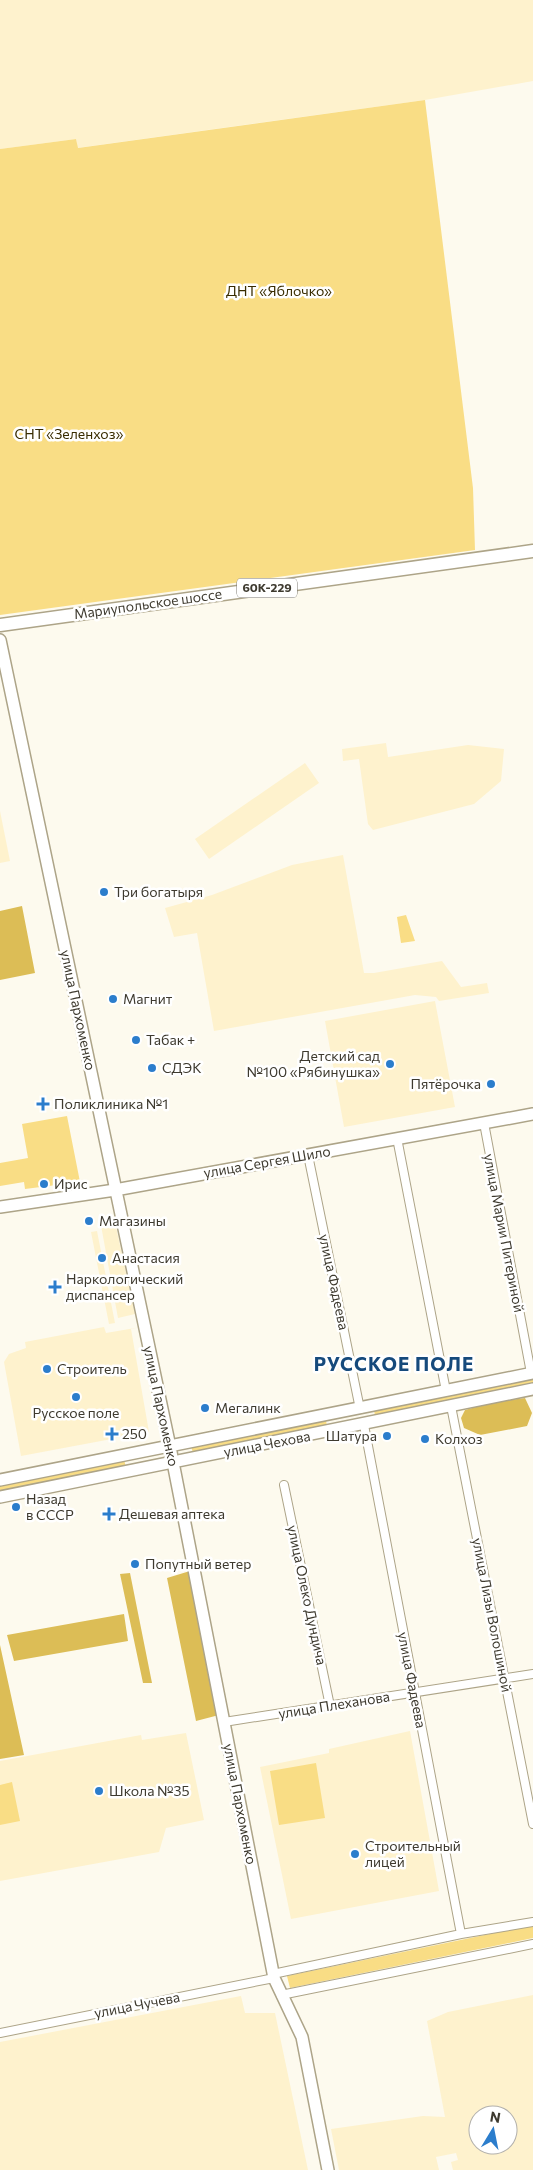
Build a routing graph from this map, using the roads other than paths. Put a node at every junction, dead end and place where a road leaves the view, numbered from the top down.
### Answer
1 (533, 551) edge
2 (0, 624) edge
3 (0, 640) edge
4 (533, 1114) edge
5 (484, 1123) junction
6 (396, 1138) junction
7 (308, 1155) junction
8 (115, 1190) junction
9 (0, 1206) edge
10 (532, 1373) edge
11 (533, 1389) edge
12 (446, 1391) junction
13 (451, 1406) junction
14 (360, 1409) junction
15 (364, 1425) junction
16 (170, 1447) junction
17 (173, 1462) junction
18 (0, 1480) edge
19 (284, 1485) dead end
20 (0, 1497) edge
21 (533, 1674) edge
22 (505, 1678) junction
23 (414, 1692) junction
24 (330, 1706) junction
25 (224, 1722) junction
26 (533, 1824) edge
27 (533, 1922) edge
28 (461, 1934) junction
29 (533, 1944) edge
30 (274, 1976) junction
31 (281, 1995) junction
32 (0, 2032) edge
33 (328, 2170) edge

1 - 2 main road, Мариупольское шоссе / 60К-229
3 - 8 street, улица Пархоменко
4 - 5 street, улица Сергея Шило
5 - 6 street, улица Сергея Шило
5 - 10 street, улица Марии Питериной
6 - 7 street, улица Сергея Шило
6 - 12 street
7 - 8 street, улица Сергея Шило
7 - 14 street, улица Фадеева
8 - 9 street, улица Сергея Шило
8 - 16 street, улица Пархоменко
10 - 12 street, улица Чехова
11 - 13 street, улица Чехова
12 - 14 street, улица Чехова
13 - 15 street, улица Чехова
13 - 22 street, улица Лизы Волошиной
14 - 15 street
14 - 16 street, улица Чехова
15 - 17 street, улица Чехова
15 - 23 street, улица Фадеева
16 - 17 street, улица Пархоменко
16 - 18 street, улица Чехова
17 - 20 street, улица Чехова
17 - 25 street, улица Пархоменко
19 - 24 street, улица Олеко Дундича
21 - 22 street, улица Плеханова
22 - 23 street, улица Плеханова
22 - 26 street, улица Лизы Волошиной
23 - 24 street, улица Плеханова
23 - 28 street, улица Фадеева
24 - 25 street, улица Плеханова
25 - 30 street, улица Пархоменко
27 - 28 street, улица Чучева
28 - 30 street, улица Чучева
29 - 31 street
30 - 31 street, улица Пархоменко
30 - 32 street, улица Чучева
31 - 33 street, улица Пархоменко

